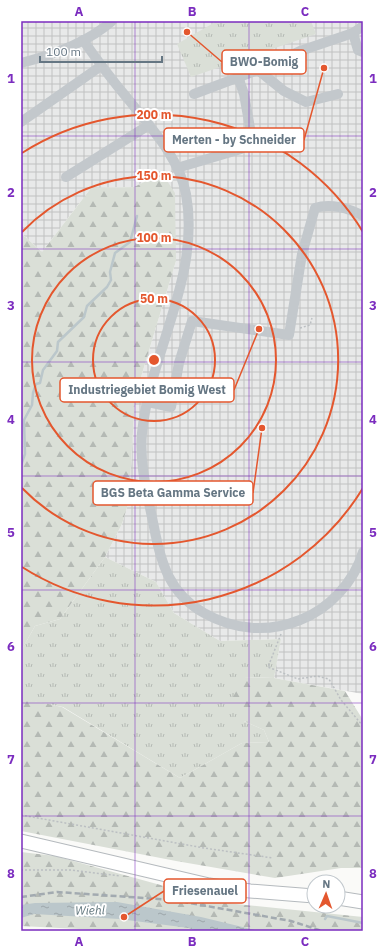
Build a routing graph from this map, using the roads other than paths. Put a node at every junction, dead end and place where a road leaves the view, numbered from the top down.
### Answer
1 (112, 21) edge
2 (363, 26) edge
3 (353, 33) junction
4 (83, 40) junction
5 (363, 52) edge
6 (21, 63) edge
7 (101, 66) junction
8 (258, 70) junction
9 (238, 77) junction
10 (194, 94) dead end
11 (338, 94) dead end
12 (21, 122) edge
13 (149, 125) junction
14 (177, 168) junction
15 (66, 177) dead end
16 (363, 216) edge
17 (148, 402) junction
18 (363, 554) edge
19 (21, 843) edge
20 (306, 895) edge
21 (346, 899) edge
22 (363, 902) edge

1 - 4 street
2 - 3 street
3 - 5 street
3 - 8 street
4 - 6 street
4 - 7 street
7 - 12 street
7 - 13 street
8 - 9 street
8 - 11 street
9 - 10 street
9 - 14 street
13 - 14 street
13 - 15 street
14 - 17 street
16 - 17 street
17 - 18 street
19 - 20 main road
21 - 22 main road

